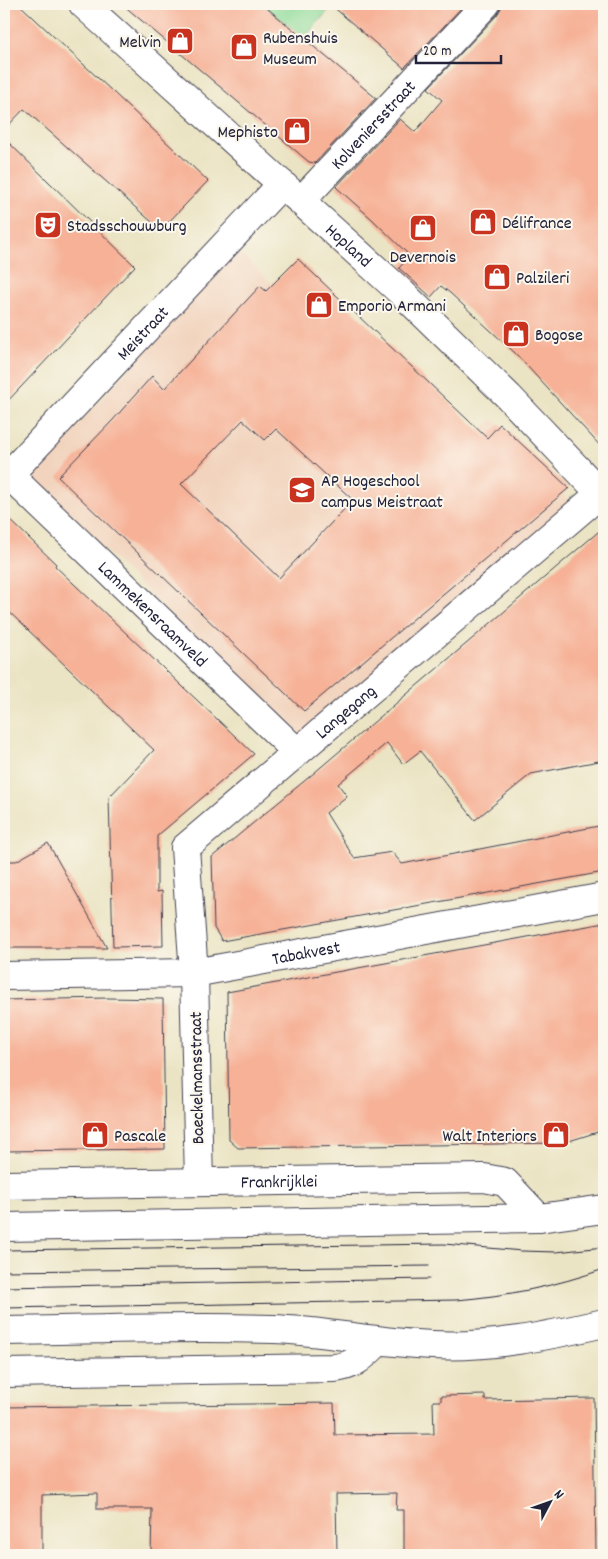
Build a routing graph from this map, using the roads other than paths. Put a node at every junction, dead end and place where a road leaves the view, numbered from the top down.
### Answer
1 (83, 4) edge
2 (486, 4) edge
3 (292, 192) junction
4 (6, 478) edge
5 (603, 495) edge
6 (297, 752) junction
7 (604, 897) edge
8 (194, 973) junction
9 (4, 976) edge
10 (199, 1182) junction
11 (4, 1185) edge
12 (604, 1209) edge
13 (540, 1218) junction
14 (4, 1227) edge
15 (604, 1323) edge
16 (4, 1331) edge
17 (379, 1341) junction
18 (4, 1373) edge

1 - 3 street, Hopland
2 - 3 street, Kolveniersstraat
3 - 4 street, Meistraat
3 - 5 street, Hopland
4 - 6 street, Lammekensraamveld
5 - 6 street, Langegang
6 - 8 street, Langegang
7 - 8 street, Tabakvest
8 - 9 street, Tabakvest
8 - 10 street, Baeckelmansstraat
10 - 11 street, Frankrijklei
10 - 13 street, Frankrijklei
12 - 13 street
13 - 14 street
15 - 17 street
16 - 17 street
17 - 18 street

